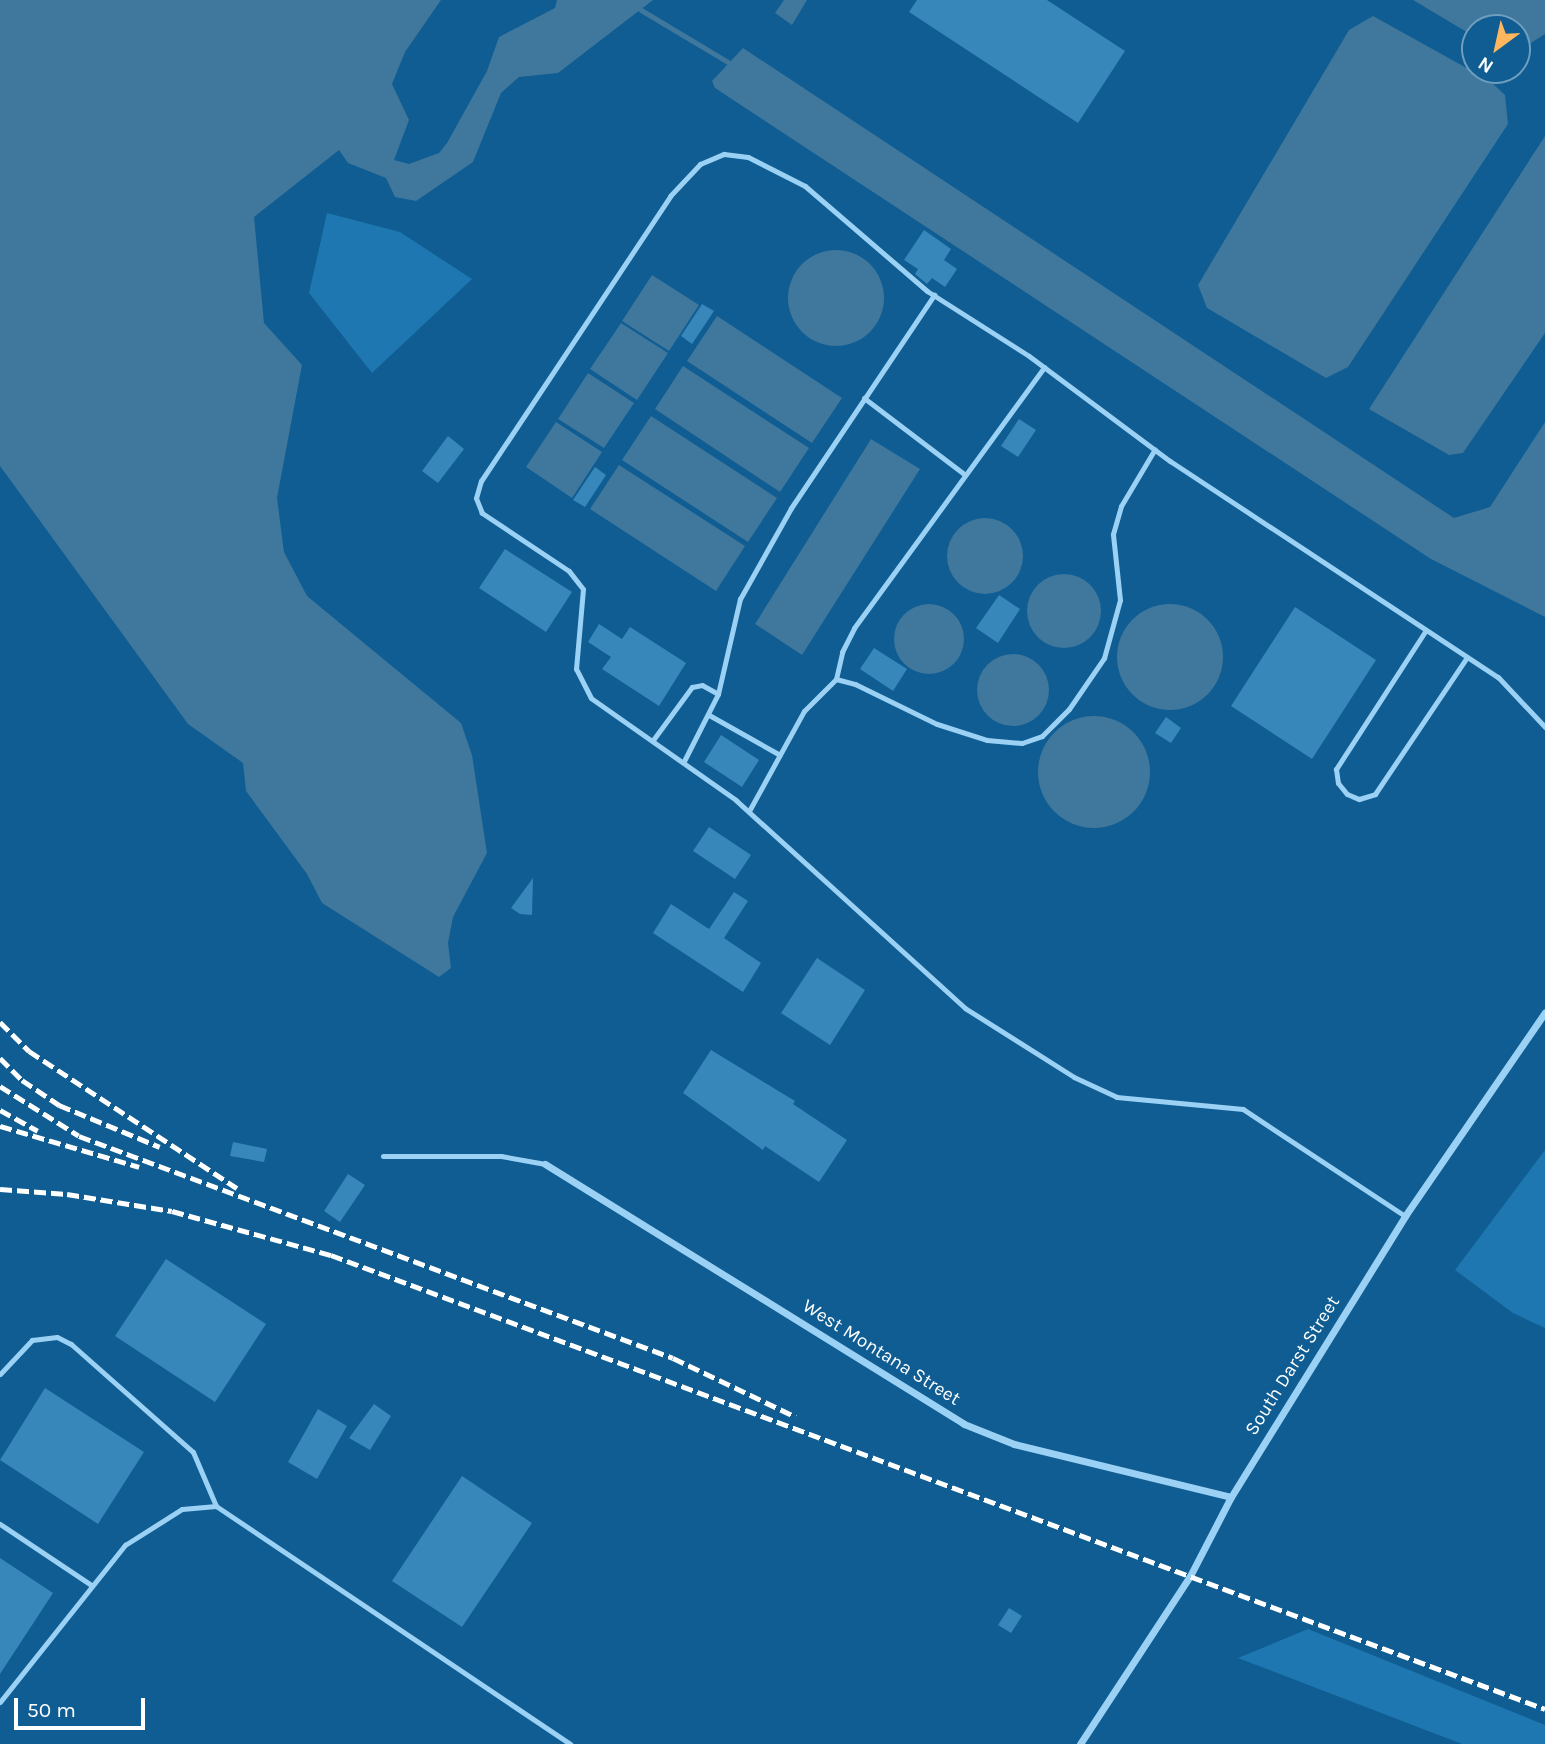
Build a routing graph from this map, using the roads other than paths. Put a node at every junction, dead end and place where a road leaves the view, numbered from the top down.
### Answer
1 (934, 295) junction
2 (1044, 367) junction
3 (864, 398) junction
4 (1155, 449) junction
5 (964, 474) junction
6 (1426, 630) junction
7 (1467, 657) junction
8 (836, 680) junction
9 (718, 694) junction
10 (709, 715) junction
11 (1545, 727) edge
12 (653, 740) junction
13 (780, 755) junction
14 (684, 761) junction
15 (750, 811) junction
16 (1545, 1012) edge
17 (383, 1156) dead end
18 (545, 1164) joint
19 (1405, 1216) junction
20 (0, 1374) edge
21 (1231, 1497) junction
22 (216, 1506) junction
23 (0, 1524) edge
24 (91, 1585) junction
25 (0, 1702) edge
26 (570, 1744) edge
27 (1080, 1744) edge

1 - 2 lane
1 - 3 lane
1 - 12 lane
2 - 4 lane
2 - 5 lane
3 - 5 lane
3 - 9 lane
4 - 6 lane
4 - 8 lane
5 - 8 lane
6 - 7 lane
6 - 7 lane
7 - 11 lane
8 - 13 lane
9 - 10 lane
9 - 12 lane
10 - 13 lane
10 - 14 lane
12 - 14 lane
13 - 15 lane
14 - 15 lane
15 - 19 lane
16 - 19 street, South Darst Street
17 - 18 lane
18 - 21 street, West Montana Street
19 - 21 street, South Darst Street
20 - 22 lane
21 - 27 street, South Darst Street
22 - 24 lane
22 - 26 lane
23 - 24 lane
24 - 25 lane

